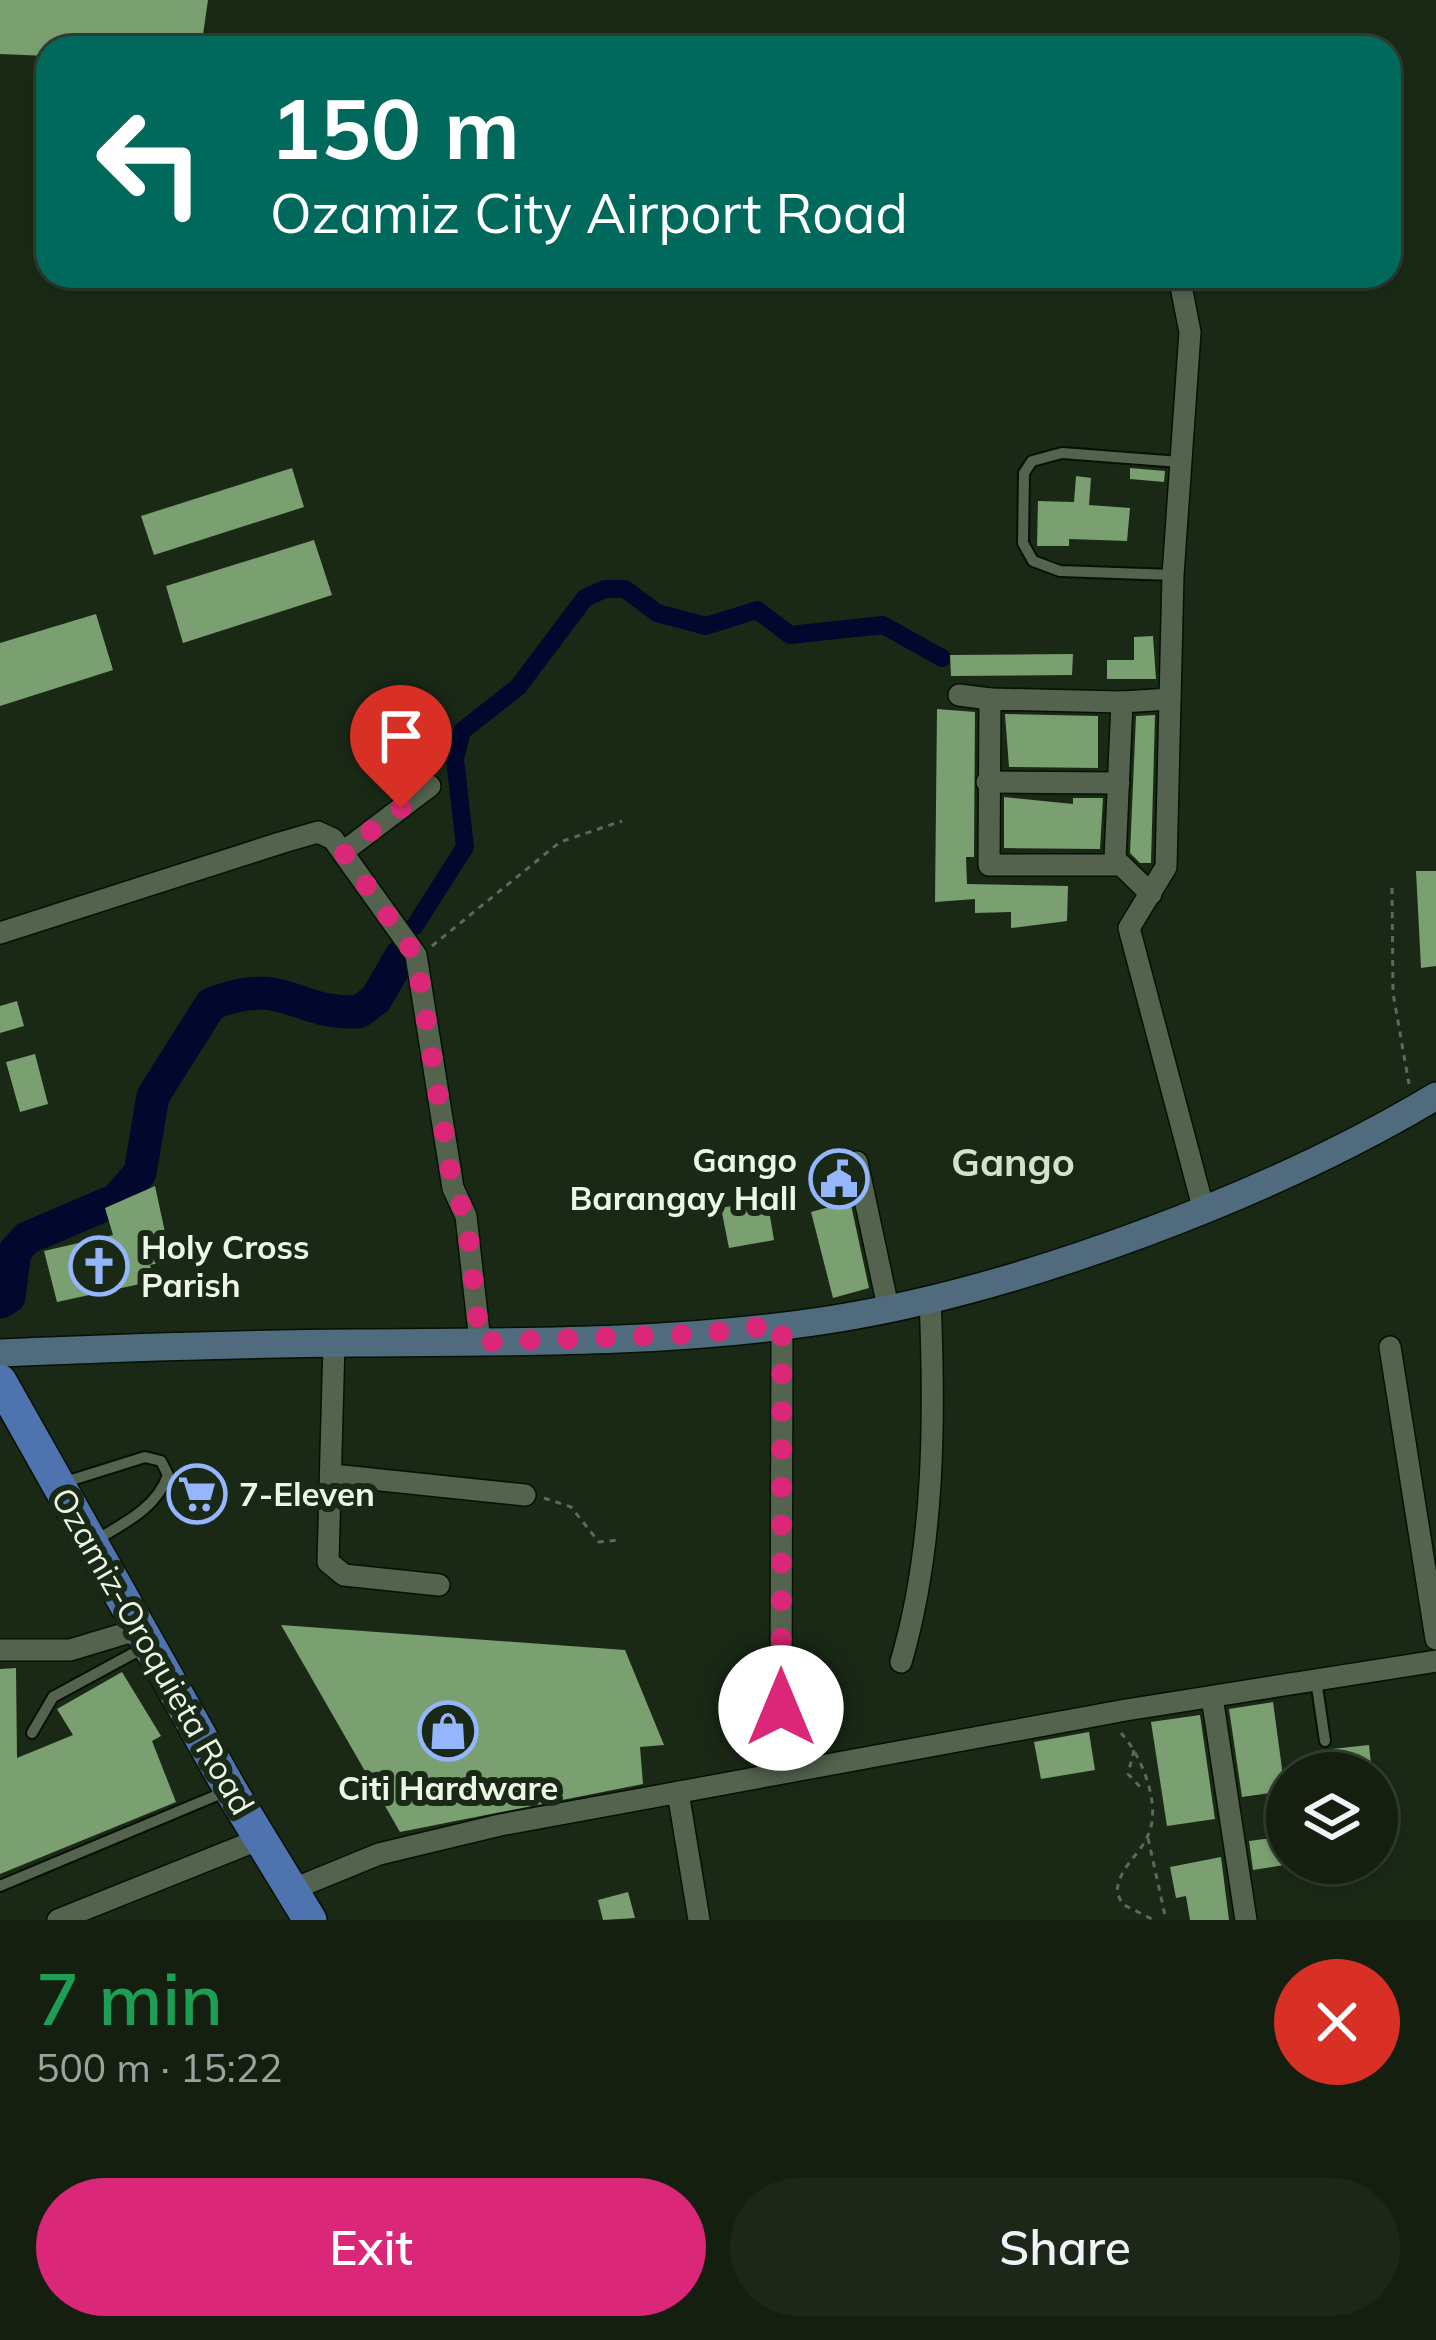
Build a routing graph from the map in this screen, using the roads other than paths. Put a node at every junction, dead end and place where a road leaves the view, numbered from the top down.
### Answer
1 (1181, 288) edge
2 (1180, 462) junction
3 (1173, 575) junction
4 (958, 695) dead end
5 (990, 699) junction
6 (1170, 699) junction
7 (1122, 702) junction
8 (987, 782) junction
9 (1119, 783) junction
10 (430, 786) dead end
11 (343, 852) junction
12 (1118, 865) junction
13 (1151, 894) junction
14 (0, 933) edge
15 (1425, 1102) edge
16 (857, 1162) dead end
17 (1203, 1207) junction
18 (931, 1298) junction
19 (888, 1307) junction
20 (782, 1324) junction
21 (480, 1342) junction
22 (334, 1343) junction
23 (1390, 1347) dead end
24 (0, 1353) edge
25 (0, 1381) edge
26 (333, 1475) junction
27 (58, 1484) junction
28 (525, 1495) road end
29 (91, 1543) junction
30 (439, 1585) dead end
31 (144, 1637) junction
32 (1436, 1639) edge
33 (0, 1650) edge
34 (1436, 1661) edge
35 (901, 1662) dead end
36 (1316, 1680) junction
37 (1212, 1697) junction
38 (32, 1733) dead end
39 (1325, 1741) dead end
40 (774, 1774) junction
41 (230, 1790) junction
42 (679, 1792) junction
43 (260, 1839) junction
44 (0, 1886) edge
45 (291, 1890) junction
46 (58, 1920) edge
47 (310, 1920) edge
48 (699, 1920) edge
49 (1246, 1920) edge

1 - 2 street
2 - 3 street
2 - 3 lane
3 - 6 street
4 - 5 street
5 - 7 street
5 - 8 street
6 - 7 street
6 - 13 street
7 - 9 street
8 - 9 street
8 - 12 street
9 - 12 street
10 - 11 street
11 - 14 street
11 - 21 street
12 - 13 street
13 - 17 street
15 - 17 main road
16 - 19 street
17 - 18 main road
18 - 19 main road
18 - 35 street
19 - 20 main road
20 - 21 main road
20 - 40 street
21 - 22 main road
22 - 24 main road
22 - 26 street
23 - 32 street
25 - 27 main road, Ozamiz-Oroquieta Road
26 - 28 street
26 - 30 street
27 - 29 main road, Ozamiz-Oroquieta Road
27 - 29 lane
29 - 31 main road, Ozamiz-Oroquieta Road
31 - 33 street
31 - 38 lane
31 - 41 main road, Ozamiz-Oroquieta Road
34 - 36 street
36 - 37 street
36 - 39 lane
37 - 40 street
37 - 49 street
40 - 42 street
41 - 43 main road, Ozamiz-Oroquieta Road
41 - 44 lane
42 - 45 street
42 - 48 street
43 - 45 main road, Ozamiz-Oroquieta Road
43 - 46 street
45 - 47 main road, Ozamiz-Oroquieta Road

